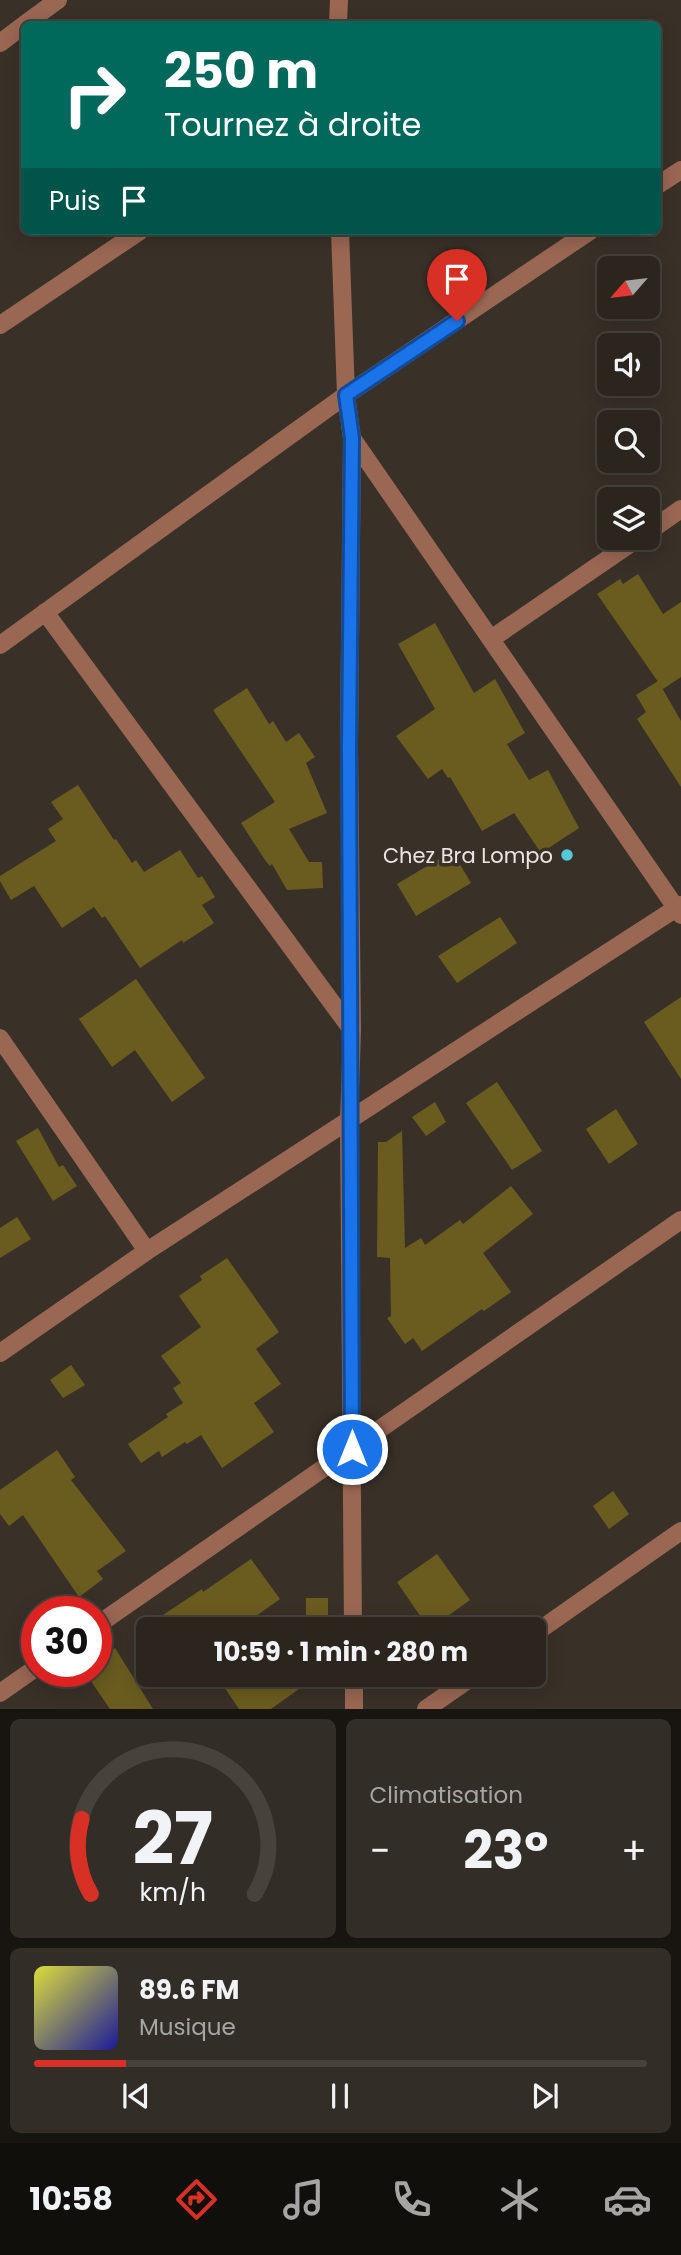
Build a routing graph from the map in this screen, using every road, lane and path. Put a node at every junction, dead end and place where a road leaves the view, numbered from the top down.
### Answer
1 (58, 0) edge
2 (339, 0) edge
3 (30, 21) edge
4 (338, 21) edge
5 (21, 28) edge
6 (0, 43) edge
7 (681, 170) edge
8 (661, 183) edge
9 (133, 235) edge
10 (340, 235) edge
11 (584, 235) edge
12 (0, 325) edge
13 (346, 395) junction
14 (352, 438) junction
15 (681, 509) edge
16 (660, 524) edge
17 (621, 550) edge
18 (45, 612) junction
19 (491, 639) junction
20 (0, 645) edge
21 (679, 910) edge
22 (352, 1030) junction
23 (0, 1038) edge
24 (349, 1121) junction
25 (681, 1220) edge
26 (147, 1251) junction
27 (0, 1353) edge
28 (352, 1449) junction
29 (681, 1531) edge
30 (112, 1615) edge
31 (354, 1617) edge
32 (546, 1626) edge
33 (21, 1678) edge
34 (354, 1687) edge
35 (458, 1687) edge
36 (0, 1693) edge
37 (354, 1709) edge
38 (426, 1709) edge

1 - 3 street
2 - 4 street
5 - 6 street
7 - 8 street
9 - 12 street
10 - 13 street
11 - 13 street
13 - 14 street
13 - 18 street
14 - 19 street
14 - 22 street
15 - 16 street
17 - 19 street
18 - 20 street
18 - 22 street
19 - 21 street
21 - 24 street
22 - 24 street
23 - 26 street
24 - 26 street
24 - 28 street
25 - 28 street
26 - 27 street
28 - 30 street
28 - 31 street
29 - 32 street
33 - 36 street
34 - 37 street
35 - 38 street

